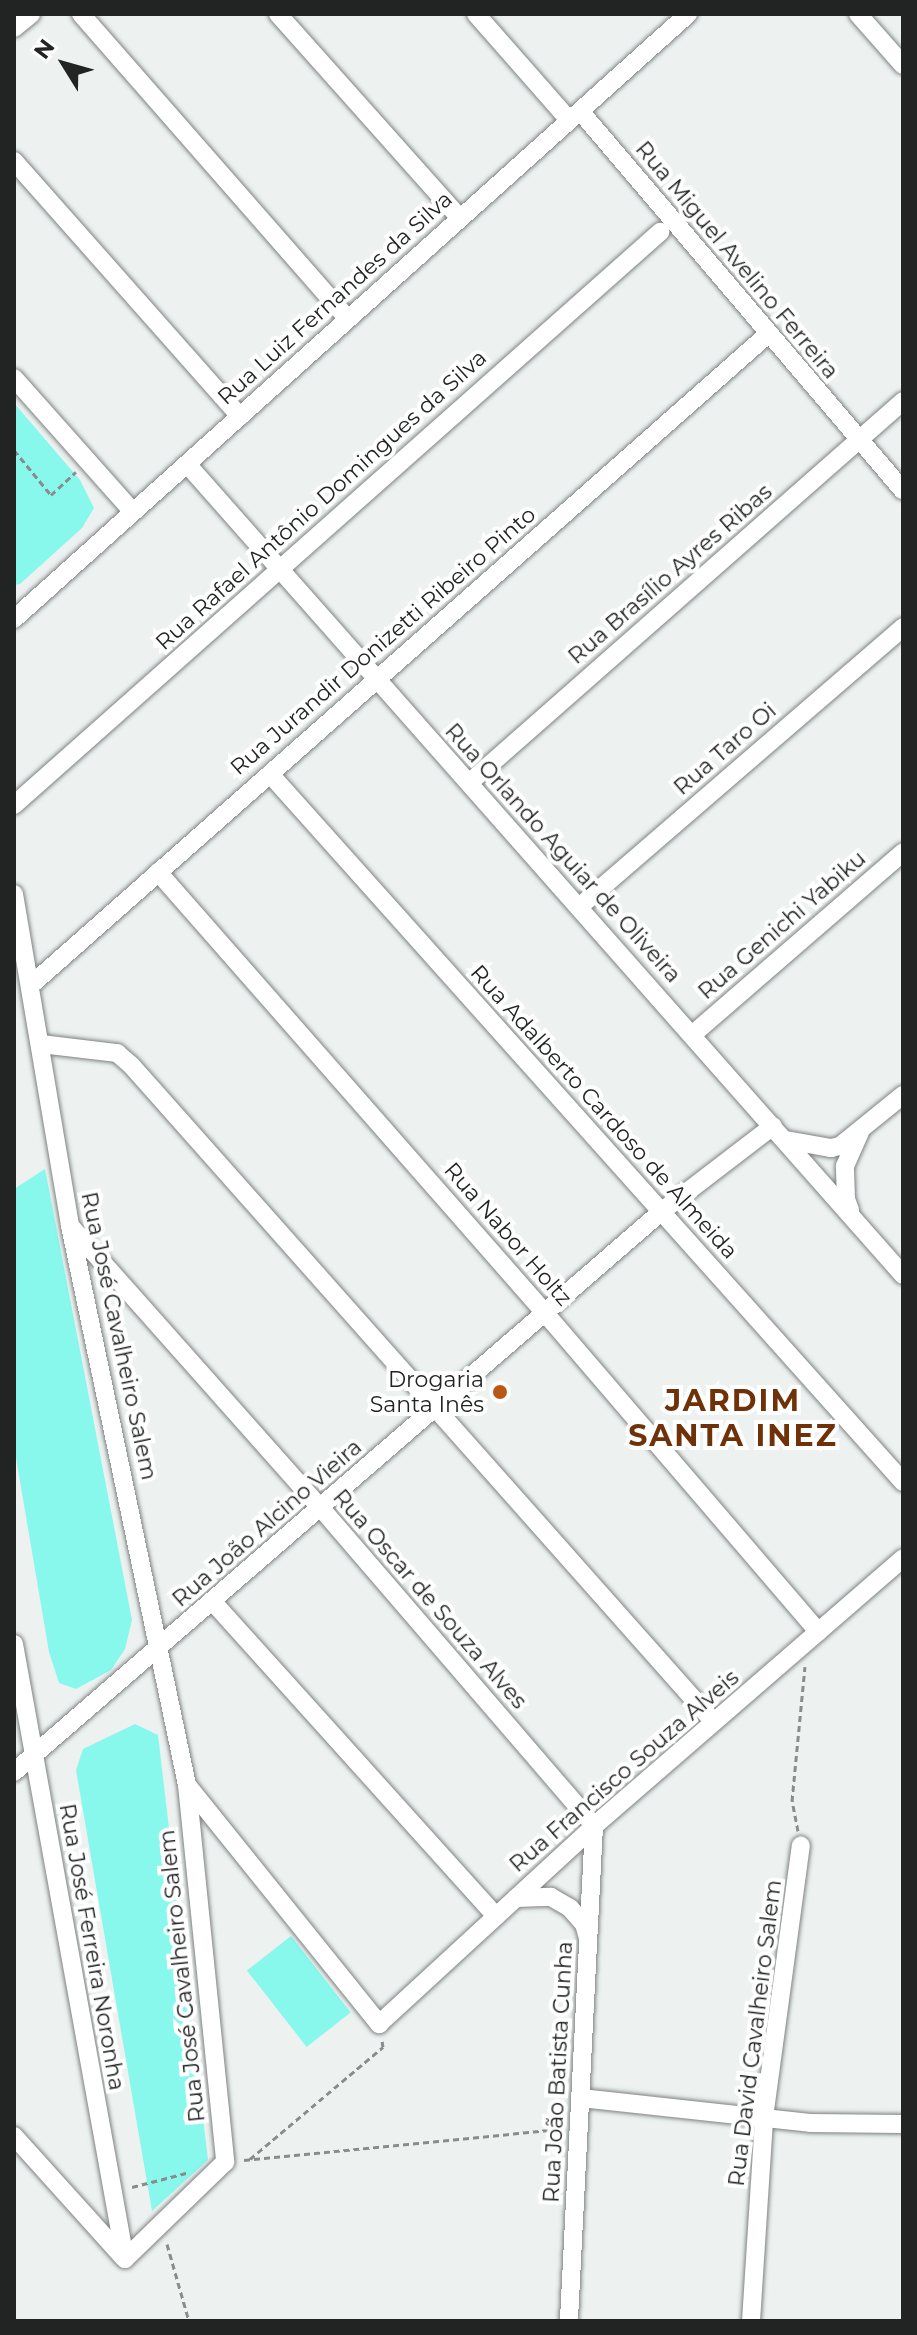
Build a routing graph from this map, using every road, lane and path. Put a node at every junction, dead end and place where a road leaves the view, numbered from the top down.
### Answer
1 (31, 14) edge
2 (81, 14) edge
3 (278, 14) edge
4 (476, 14) edge
5 (858, 14) edge
6 (680, 16) edge
7 (14, 28) edge
8 (903, 65) edge
9 (574, 116) junction
10 (14, 161) edge
11 (460, 218) junction
12 (660, 232) dead end
13 (348, 319) junction
14 (768, 334) junction
15 (14, 378) edge
16 (903, 401) edge
17 (240, 416) junction
18 (859, 441) junction
19 (14, 450) edge
20 (87, 461) junction
21 (187, 464) junction
22 (903, 490) edge
23 (133, 512) junction
24 (280, 569) junction
25 (14, 619) edge
26 (903, 627) edge
27 (377, 679) junction
28 (270, 774) junction
29 (469, 783) junction
30 (14, 805) edge
31 (903, 852) edge
32 (158, 872) junction
33 (14, 894) edge
34 (579, 907) junction
35 (31, 985) junction
36 (692, 1035) junction
37 (41, 1044) junction
38 (899, 1101) edge
39 (773, 1126) junction
40 (861, 1130) junction
41 (786, 1140) junction
42 (661, 1212) junction
43 (853, 1218) junction
44 (70, 1226) junction
45 (872, 1239) junction
46 (903, 1254) edge
47 (903, 1275) edge
48 (545, 1313) junction
49 (435, 1407) junction
50 (903, 1482) edge
51 (320, 1507) junction
52 (903, 1558) edge
53 (213, 1602) junction
54 (812, 1638) junction
55 (14, 1644) edge
56 (160, 1648) junction
57 (714, 1722) junction
58 (14, 1723) edge
59 (31, 1748) junction
60 (14, 1772) edge
61 (187, 1785) junction
62 (594, 1826) junction
63 (801, 1846) joint
64 (516, 1898) junction
65 (496, 1916) junction
66 (588, 1940) junction
67 (379, 2024) junction
68 (581, 2098) junction
69 (764, 2118) junction
70 (903, 2124) edge
71 (579, 2127) junction
72 (14, 2136) edge
73 (250, 2159) junction
74 (225, 2162) junction
75 (197, 2170) dead end
76 (113, 2193) junction
77 (161, 2225) junction
78 (125, 2259) junction
79 (189, 2321) edge
80 (569, 2321) edge
81 (751, 2321) edge

1 - 7 street
2 - 13 street
3 - 11 street
4 - 9 street, Rua Miguel Avelino Ferreira
5 - 8 street
6 - 9 street, Rua Luiz Fernandes da Silva
9 - 11 street, Rua Luiz Fernandes da Silva
9 - 14 street, Rua Miguel Avelino Ferreira
10 - 17 street
11 - 13 street, Rua Luiz Fernandes da Silva
12 - 24 street, Rua Rafael Antônio Domingues da Silva
13 - 17 street, Rua Luiz Fernandes da Silva
14 - 18 street, Rua Miguel Avelino Ferreira
14 - 27 street, Rua Jurandir Donizetti Ribeiro Pinto
15 - 20 street
16 - 18 street, Rua Brasílio Ayres Ribas
17 - 21 street, Rua Luiz Fernandes da Silva
18 - 22 street, Rua Miguel Avelino Ferreira
18 - 29 street, Rua Brasílio Ayres Ribas
19 - 20 path
20 - 23 street
21 - 23 street, Rua Luiz Fernandes da Silva
21 - 24 street, Rua Orlando Aguiar de Oliveira
23 - 25 street, Rua Luiz Fernandes da Silva
24 - 27 street, Rua Orlando Aguiar de Oliveira
24 - 30 street, Rua Rafael Antônio Domingues da Silva
26 - 34 street, Rua Taro Oi
27 - 28 street, Rua Jurandir Donizetti Ribeiro Pinto
27 - 29 street, Rua Orlando Aguiar de Oliveira
28 - 32 street, Rua Jurandir Donizetti Ribeiro Pinto
28 - 42 street, Rua Adalberto Cardoso de Almeida
29 - 34 street, Rua Orlando Aguiar de Oliveira
31 - 36 street, Rua Genichi Yabiku
32 - 35 street, Rua Jurandir Donizetti Ribeiro Pinto
32 - 48 street, Rua Nabor Holtz
33 - 35 street, Rua José Cavalheiro Salem
34 - 36 street, Rua Orlando Aguiar de Oliveira
35 - 37 street, Rua José Cavalheiro Salem
36 - 39 street, Rua Orlando Aguiar de Oliveira
37 - 44 street, Rua José Cavalheiro Salem
37 - 49 street
38 - 40 street
39 - 41 street, Rua Orlando Aguiar de Oliveira
39 - 42 street, Rua João Alcino Vieira
40 - 41 street
40 - 43 street
41 - 43 street, Rua Orlando Aguiar de Oliveira
42 - 48 street, Rua João Alcino Vieira
42 - 50 street, Rua Adalberto Cardoso de Almeida
43 - 45 street, Rua Orlando Aguiar de Oliveira
44 - 51 street, Rua Oscar de Souza Alves
44 - 56 street, Rua José Cavalheiro Salem
45 - 46 street
45 - 47 street, Rua Orlando Aguiar de Oliveira
48 - 49 street, Rua João Alcino Vieira
48 - 54 street, Rua Nabor Holtz
49 - 51 street, Rua João Alcino Vieira
49 - 57 street
51 - 53 street, Rua João Alcino Vieira
51 - 62 street, Rua Oscar de Souza Alves
52 - 54 street, Rua Francisco Souza Alveis
53 - 56 street, Rua João Alcino Vieira
53 - 65 street
54 - 57 street, Rua Francisco Souza Alveis
54 - 63 path
55 - 59 street, Rua José Ferreira Noronha
56 - 59 street, Rua João Alcino Vieira
56 - 61 street, Rua José Cavalheiro Salem
57 - 62 street, Rua Francisco Souza Alveis
58 - 59 street
59 - 60 street, Rua João Alcino Vieira
59 - 76 street, Rua José Ferreira Noronha
61 - 67 street, Rua José Cavalheiro Salem
61 - 74 street, Rua José Cavalheiro Salem
62 - 64 street, Rua Francisco Souza Alveis
62 - 66 street, Rua João Batista Cunha
63 - 69 street, Rua David Cavalheiro Salem
64 - 65 street, Rua Francisco Souza Alveis
64 - 66 street
65 - 67 street, Rua Francisco Souza Alveis
66 - 68 street, Rua João Batista Cunha
67 - 73 path
68 - 69 street
68 - 71 street, Rua João Batista Cunha
69 - 70 street
69 - 81 street, Rua David Cavalheiro Salem
71 - 73 path
71 - 80 street, Rua João Batista Cunha
72 - 78 street
73 - 74 path
74 - 77 street
75 - 76 path
76 - 78 street, Rua José Ferreira Noronha
77 - 78 street
77 - 79 path

